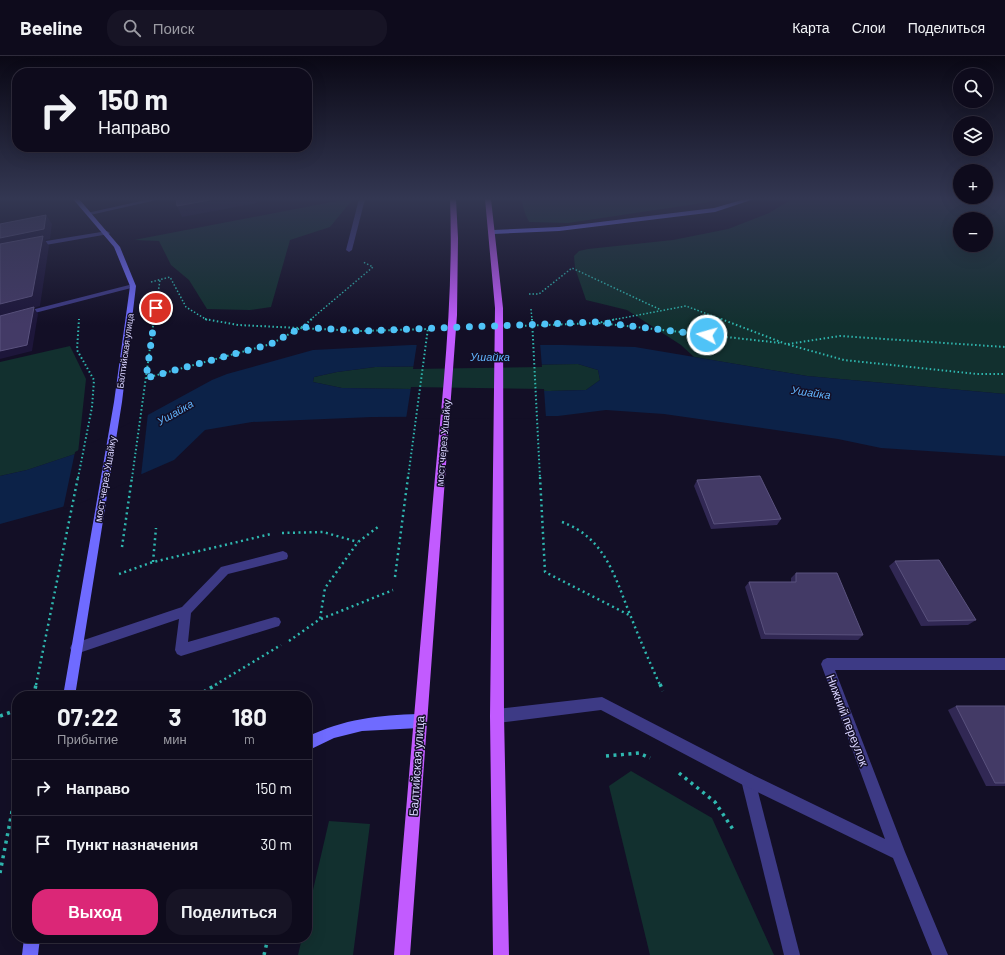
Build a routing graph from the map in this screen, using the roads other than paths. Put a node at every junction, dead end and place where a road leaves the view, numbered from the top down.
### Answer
1 (62, 241) edge
2 (112, 241) edge
3 (351, 241) edge
4 (456, 241) edge
5 (493, 241) edge
6 (30, 246) edge
7 (349, 250) road end
8 (134, 286) junction
9 (0, 320) edge
10 (118, 402) joint
11 (283, 556) dead end
12 (431, 578) joint
13 (186, 611) junction
14 (275, 622) dead end
15 (76, 648) junction
16 (1005, 664) edge
17 (70, 691) edge
18 (497, 716) junction
19 (419, 721) junction
20 (312, 742) edge
21 (748, 780) junction
22 (898, 853) junction
23 (31, 943) edge
24 (30, 955) edge
25 (402, 955) edge
26 (501, 955) edge
27 (792, 955) edge
28 (940, 955) edge

1 - 6 street
2 - 8 street
3 - 7 street
4 - 12 main road, мост через Ушайку
5 - 18 main road
8 - 9 street
8 - 10 street, Балтийская улица
10 - 15 street, мост через Ушайку
11 - 13 street
12 - 19 main road, Балтийская улица
13 - 14 street
13 - 15 street
15 - 17 street
16 - 22 street, Нижний переулок
18 - 21 street
18 - 26 main road
19 - 20 street
19 - 25 main road, Балтийская улица
21 - 22 street
21 - 27 street
22 - 28 street
23 - 24 street

